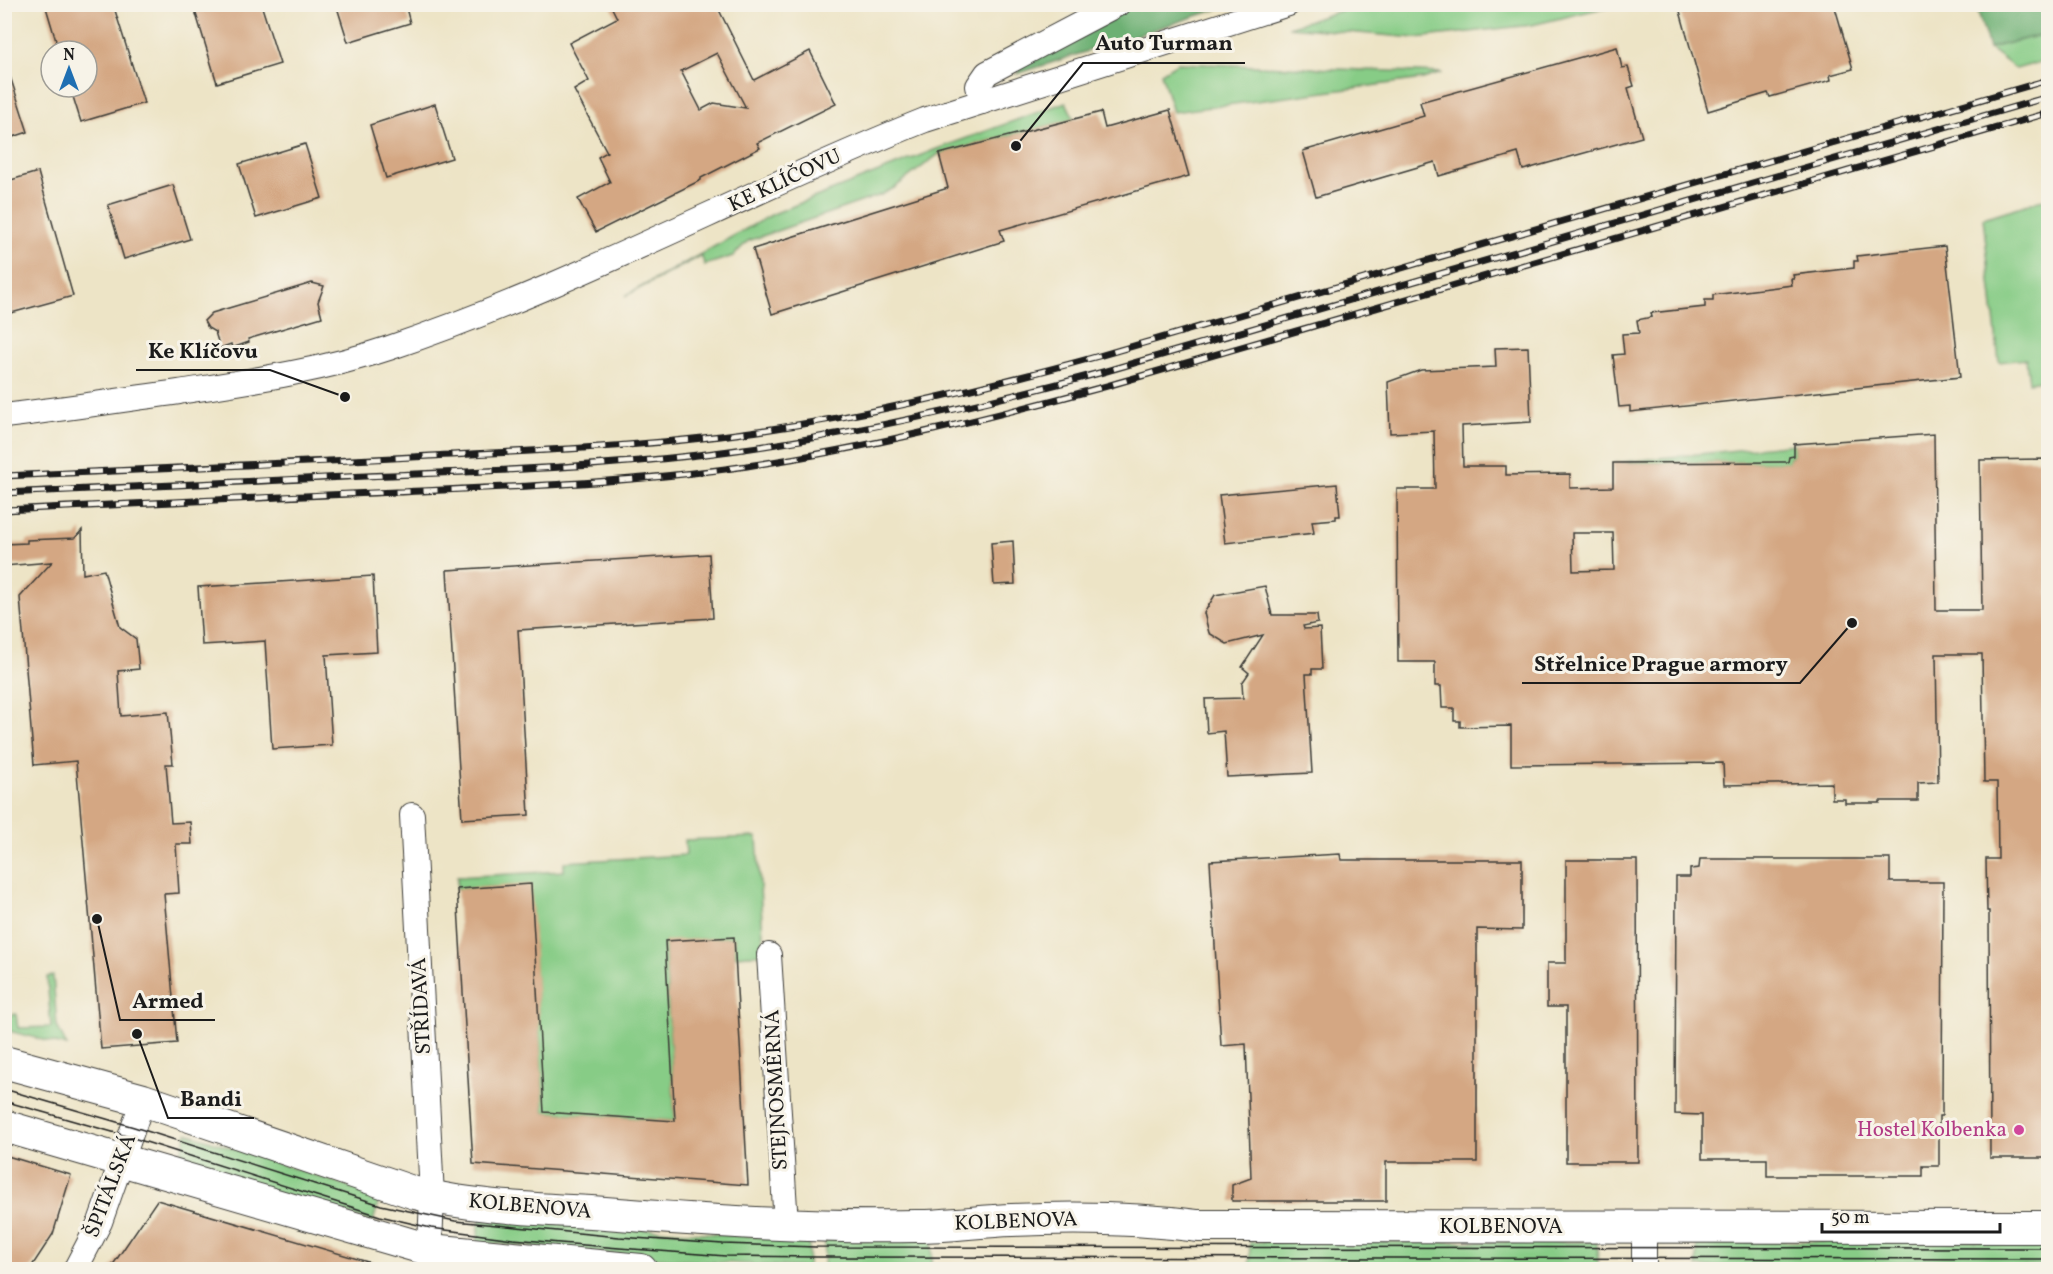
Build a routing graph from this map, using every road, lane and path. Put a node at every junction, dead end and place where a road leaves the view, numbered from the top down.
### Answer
1 (1118, 4) edge
2 (1288, 4) edge
3 (982, 102) junction
4 (4, 416) edge
5 (412, 814) dead end
6 (769, 955) dead end
7 (4, 1062) edge
8 (143, 1100) junction
9 (4, 1126) edge
10 (121, 1161) junction
11 (432, 1197) junction
12 (786, 1224) junction
13 (2049, 1227) edge
14 (1644, 1228) junction
15 (430, 1260) edge
16 (75, 1269) edge
17 (641, 1269) edge
18 (1644, 1269) edge

1 - 3 street
2 - 3 street, KE KLÍČOVU
3 - 4 street, KE KLÍČOVU
5 - 11 street, STŘÍDAVÁ
6 - 12 street, STEJNOSMĚRNÁ
7 - 8 main road, KOLBENOVA
8 - 10 street, ŠPITÁLSKÁ
8 - 11 main road, KOLBENOVA
9 - 10 main road
10 - 15 main road
10 - 16 street, ŠPITÁLSKÁ
11 - 12 main road, KOLBENOVA
11 - 15 street, STŘÍDAVÁ
12 - 14 main road, KOLBENOVA
13 - 14 main road, KOLBENOVA
14 - 18 street
15 - 17 main road

